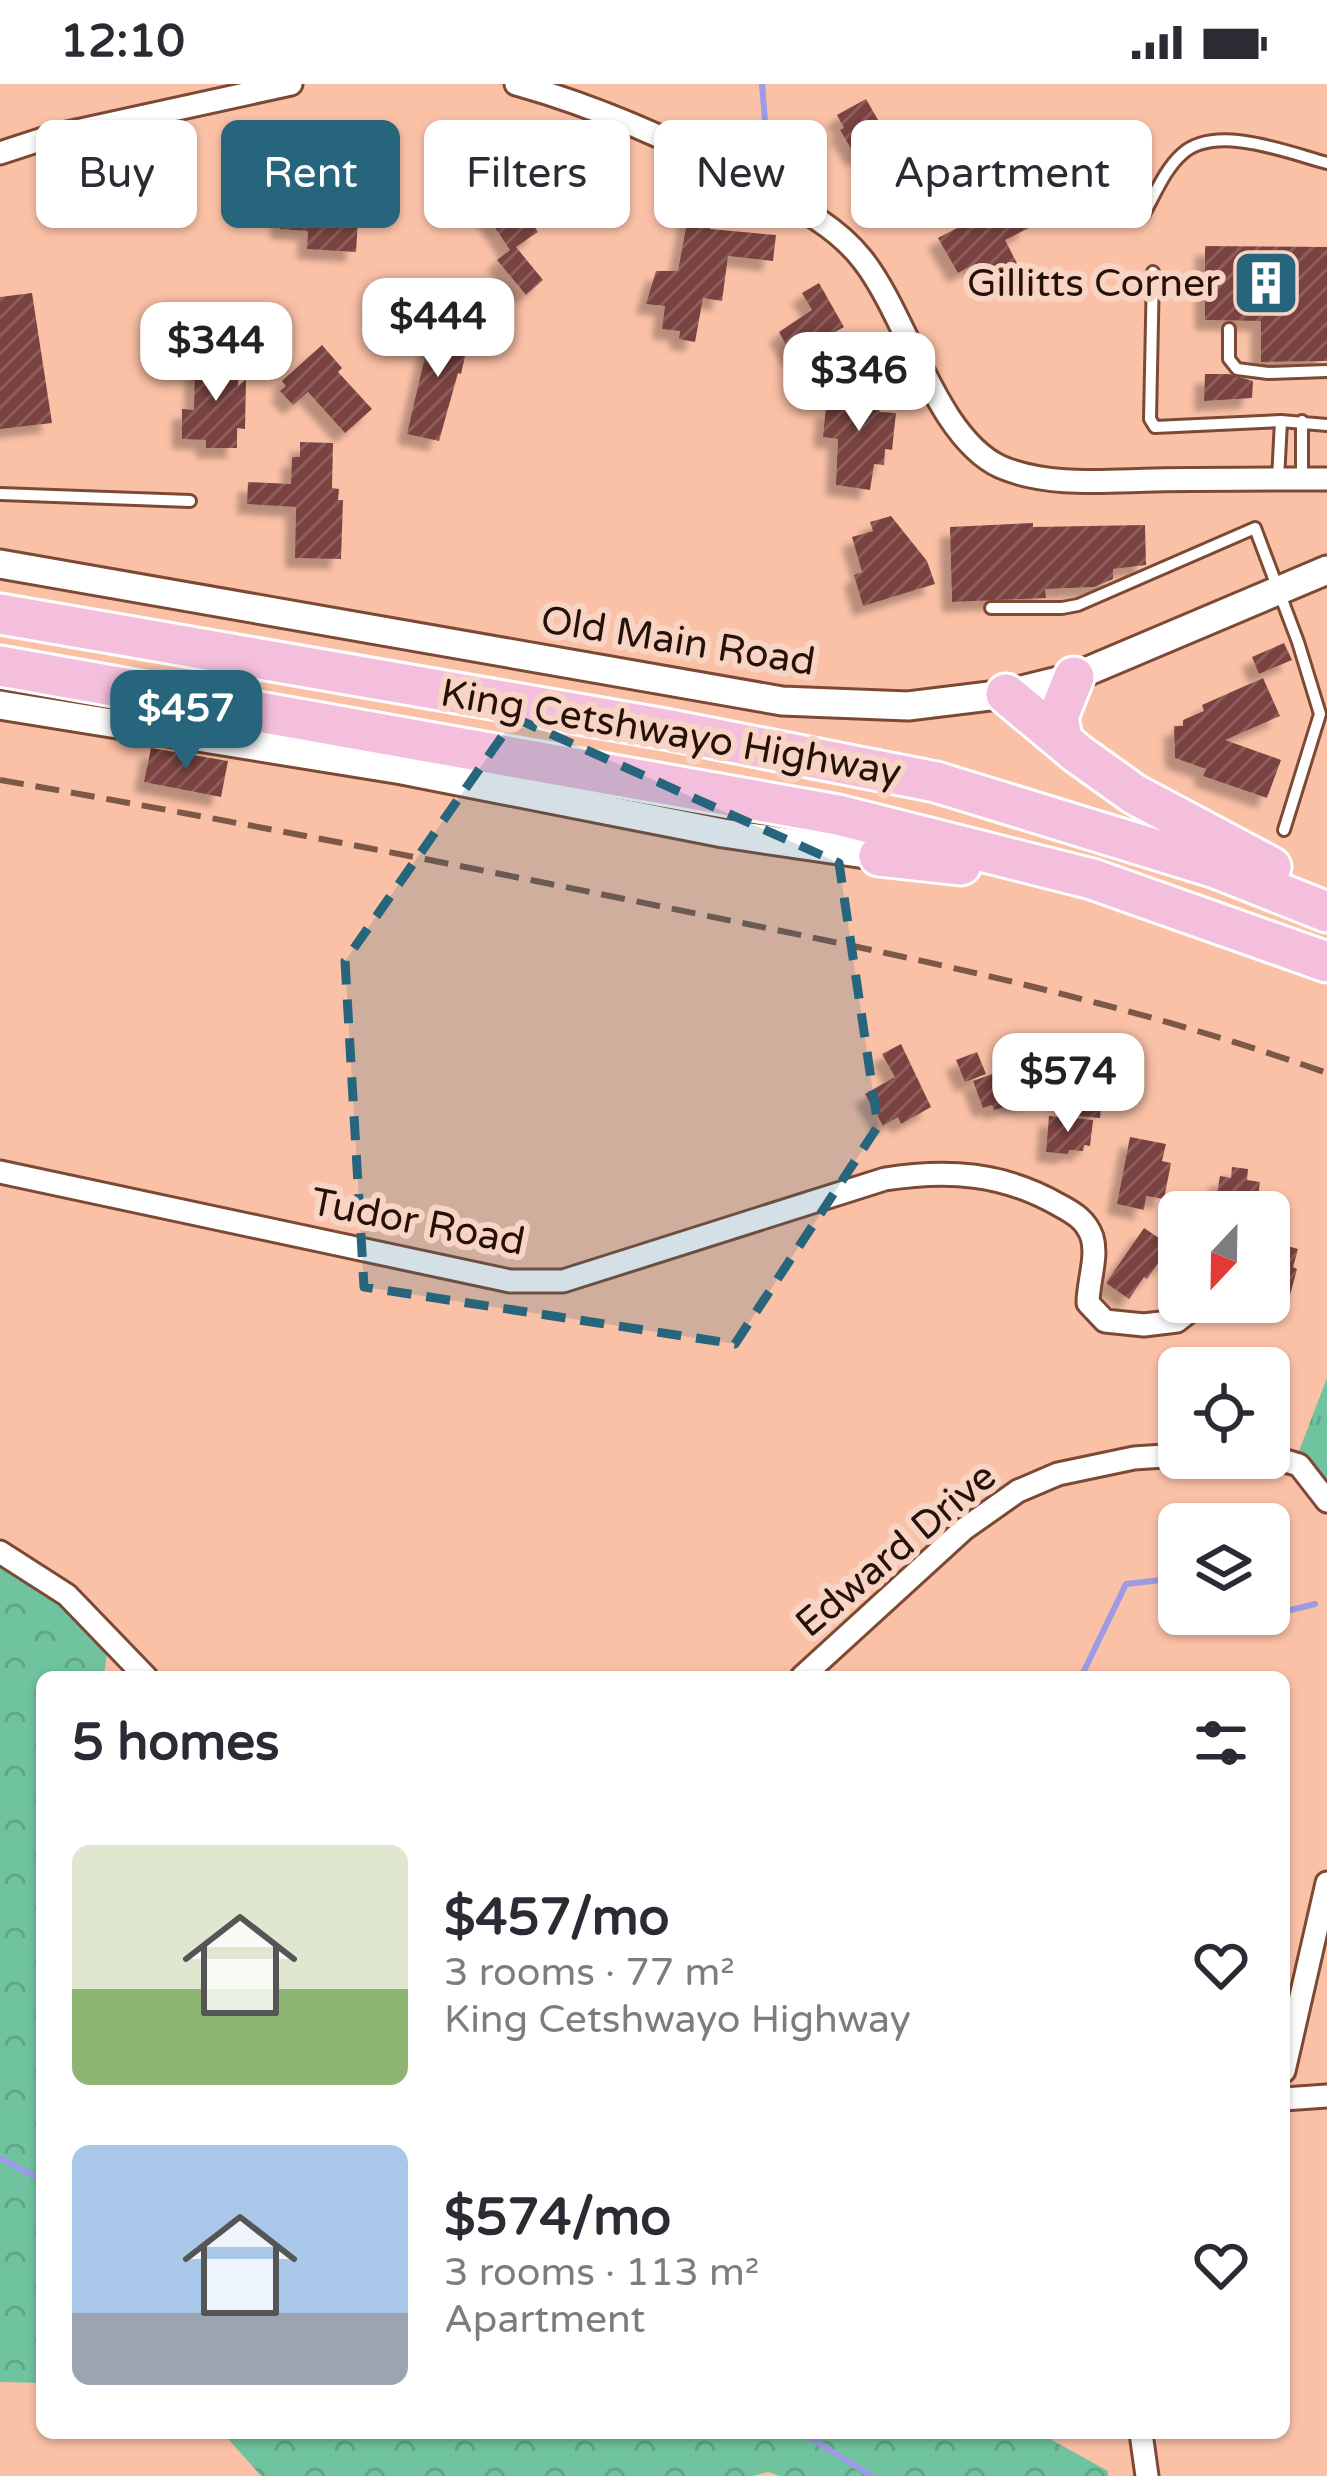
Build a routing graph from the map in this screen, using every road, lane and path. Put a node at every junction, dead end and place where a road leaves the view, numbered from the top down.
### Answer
1 (175, 84) edge
2 (291, 84) edge
3 (516, 84) edge
4 (179, 108) junction
5 (0, 153) edge
6 (1327, 164) edge
7 (1152, 201) edge
8 (1153, 272) dead end
9 (1228, 328) dead end
10 (1327, 371) edge
11 (1281, 421) junction
12 (1302, 422) junction
13 (1327, 425) edge
14 (1302, 478) junction
15 (1327, 478) edge
16 (1277, 479) junction
17 (0, 494) edge
18 (190, 502) dead end
19 (0, 564) edge
20 (1327, 570) edge
21 (1278, 591) junction
22 (992, 608) dead end
23 (0, 614) edge
24 (0, 666) edge
25 (1074, 677) junction
26 (1006, 694) junction
27 (0, 705) edge
28 (1061, 738) junction
29 (526, 756) junction
30 (587, 784) dead end
31 (752, 798) junction
32 (699, 804) dead end
33 (1285, 830) dead end
34 (879, 856) joint
35 (1092, 879) junction
36 (1327, 899) edge
37 (1327, 912) edge
38 (1327, 962) edge
39 (0, 1172) edge
40 (1161, 1323) edge
41 (1158, 1456) edge
42 (1290, 1462) edge
43 (1327, 1501) edge
44 (0, 1552) edge
45 (140, 1671) edge
46 (809, 1671) edge
47 (1327, 1882) edge
48 (1290, 2045) edge
49 (1327, 2096) edge
50 (1290, 2099) edge
51 (1142, 2439) edge
52 (1147, 2476) edge

1 - 4 street
2 - 4 street
3 - 16 street
4 - 5 street
6 - 7 lane
8 - 11 lane
9 - 10 lane
11 - 12 lane
11 - 16 lane
12 - 13 lane
12 - 14 lane
14 - 15 street
14 - 16 street
17 - 18 lane
19 - 26 street, Old Main Road
20 - 21 street, Old Main Road
21 - 22 lane
21 - 25 street, Old Main Road
21 - 33 lane
23 - 37 highway, King Cetshwayo Highway
24 - 29 highway, King Cetshwayo Highway
25 - 26 street, Old Main Road
25 - 28 highway
26 - 28 highway
27 - 34 street
28 - 36 highway
29 - 30 lane
29 - 31 highway, King Cetshwayo Highway
31 - 32 lane
31 - 35 highway, King Cetshwayo Highway
34 - 35 highway
35 - 38 highway, King Cetshwayo Highway
39 - 40 street, Tudor Road
41 - 46 street, Edward Drive
42 - 43 street
44 - 45 street
47 - 48 street
49 - 50 street
51 - 52 street

